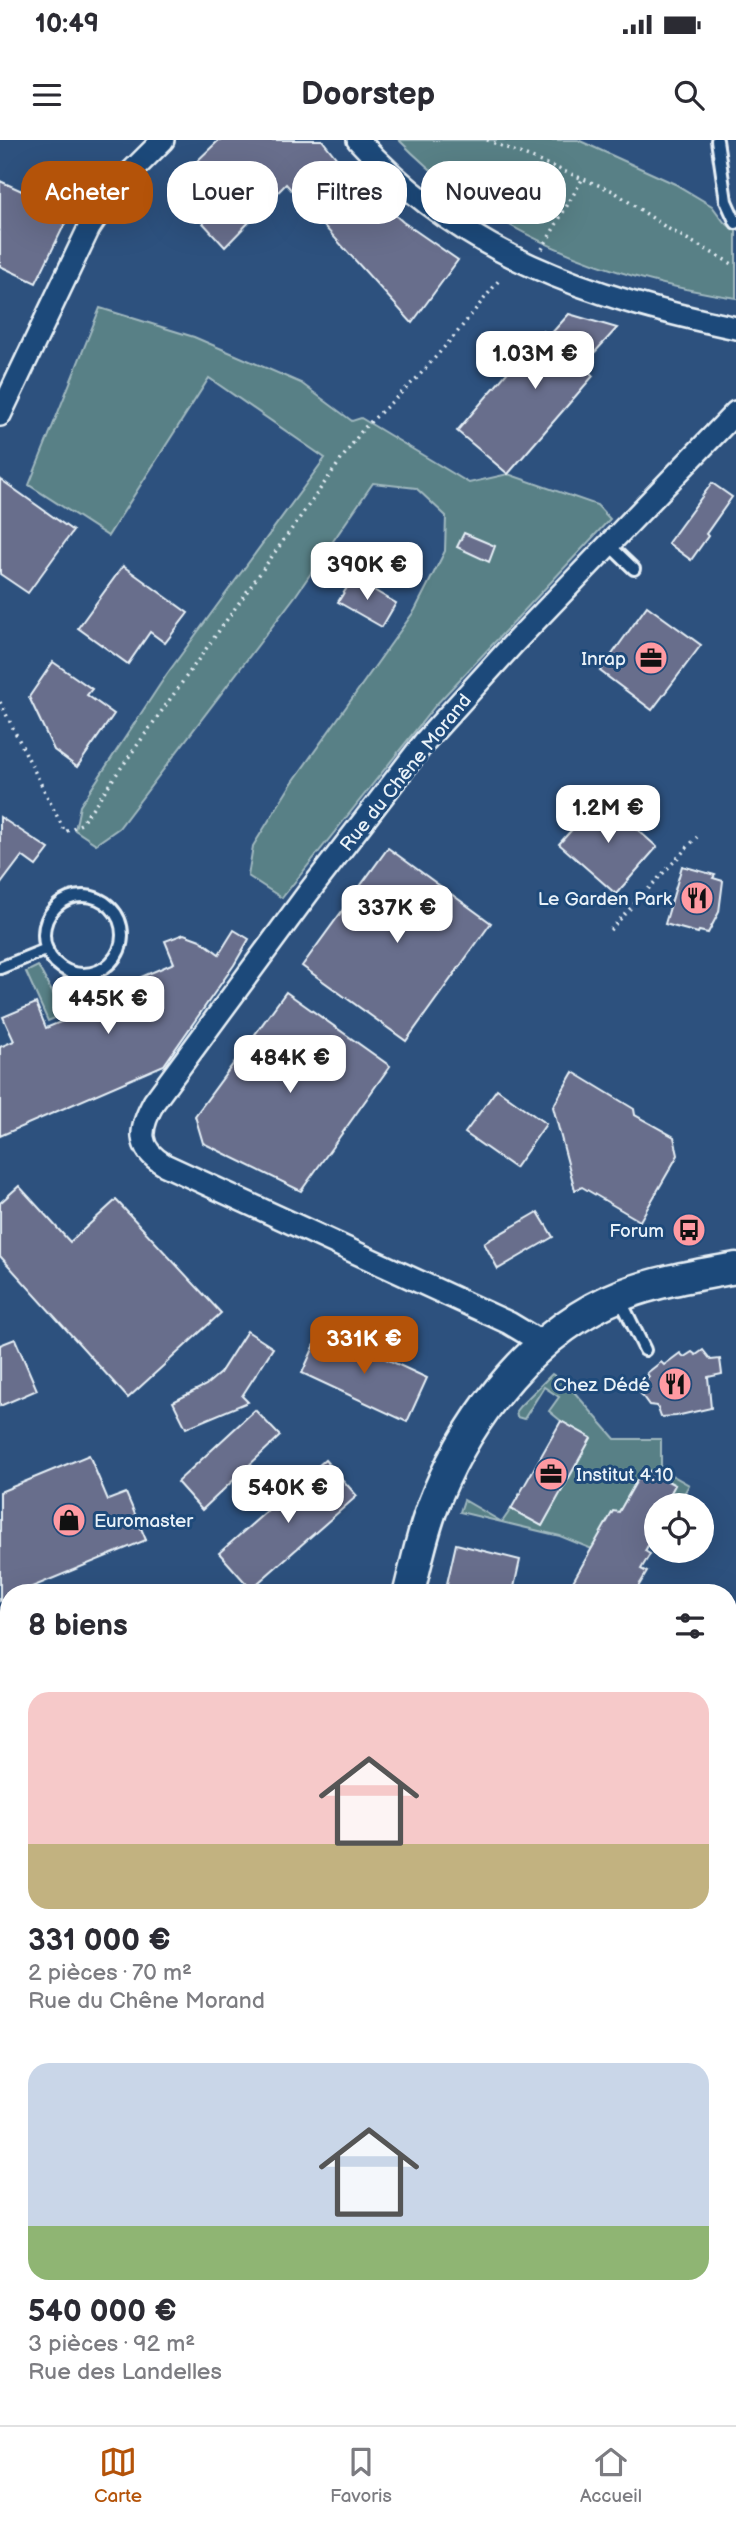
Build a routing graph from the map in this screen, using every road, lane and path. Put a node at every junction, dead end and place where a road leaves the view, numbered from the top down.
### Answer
1 (163, 140) edge
2 (358, 140) edge
3 (487, 140) edge
4 (717, 140) edge
5 (584, 178) junction
6 (736, 223) edge
7 (542, 249) dead end
8 (736, 265) edge
9 (500, 279) dead end
10 (736, 328) edge
11 (736, 412) edge
12 (0, 415) edge
13 (608, 544) junction
14 (634, 569) dead end
15 (0, 702) edge
16 (697, 837) dead end
17 (610, 930) dead end
18 (47, 949) junction
19 (0, 968) edge
20 (736, 1268) edge
21 (619, 1296) junction
22 (544, 1344) junction
23 (645, 1350) dead end
24 (411, 1584) edge

1 - 12 street
2 - 10 street
3 - 5 path
4 - 6 lane
5 - 7 path
5 - 8 path
9 - 15 path
11 - 13 street, Rue du Chêne Morand
13 - 14 lane
13 - 22 street, Rue du Chêne Morand
16 - 17 path
18 - 18 lane
18 - 19 lane
20 - 21 street
21 - 22 street
21 - 23 lane
22 - 24 street

